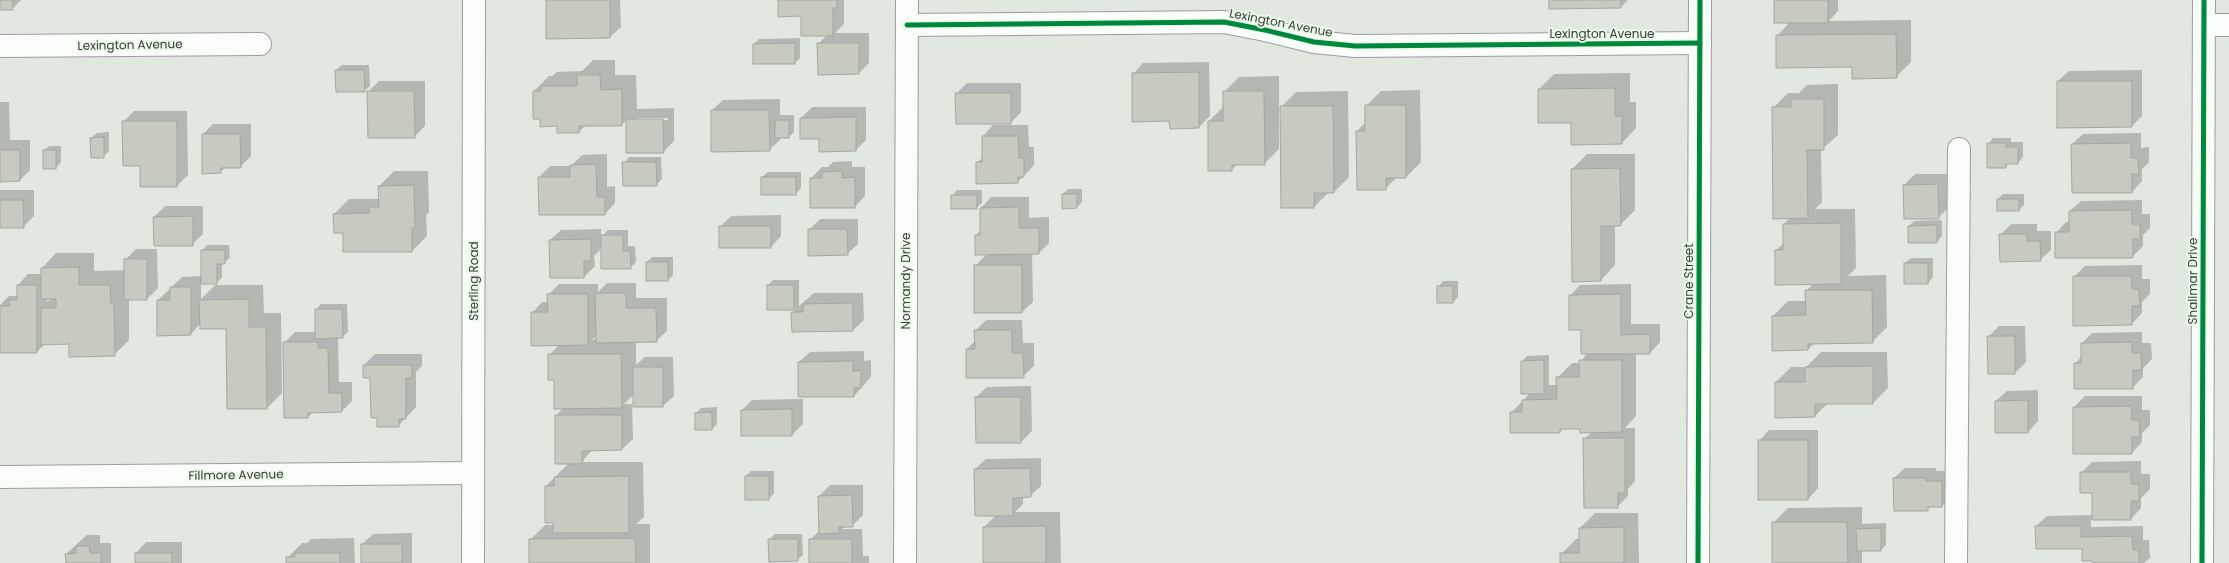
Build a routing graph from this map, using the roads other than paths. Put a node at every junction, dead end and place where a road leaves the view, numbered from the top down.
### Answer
1 (474, 0) edge
2 (907, 0) edge
3 (1700, 0) edge
4 (2204, 0) edge
5 (907, 25) junction
6 (2204, 25) junction
7 (2229, 25) edge
8 (1700, 43) junction
9 (260, 44) dead end
10 (0, 46) edge
11 (1959, 149) dead end
12 (473, 473) junction
13 (0, 477) edge
14 (473, 563) edge
15 (905, 563) edge
16 (1698, 563) edge
17 (1956, 563) edge
18 (2202, 563) edge

1 - 12 street, Sterling Road
2 - 5 street, Normandy Drive
3 - 8 street, Crane Street
4 - 6 street, Shalimar Drive
5 - 8 street, Lexington Avenue
5 - 15 street, Normandy Drive
6 - 7 street
6 - 18 street, Shalimar Drive
8 - 16 street, Crane Street
9 - 10 street, Lexington Avenue
11 - 17 street
12 - 13 street, Fillmore Avenue
12 - 14 street, Sterling Road

